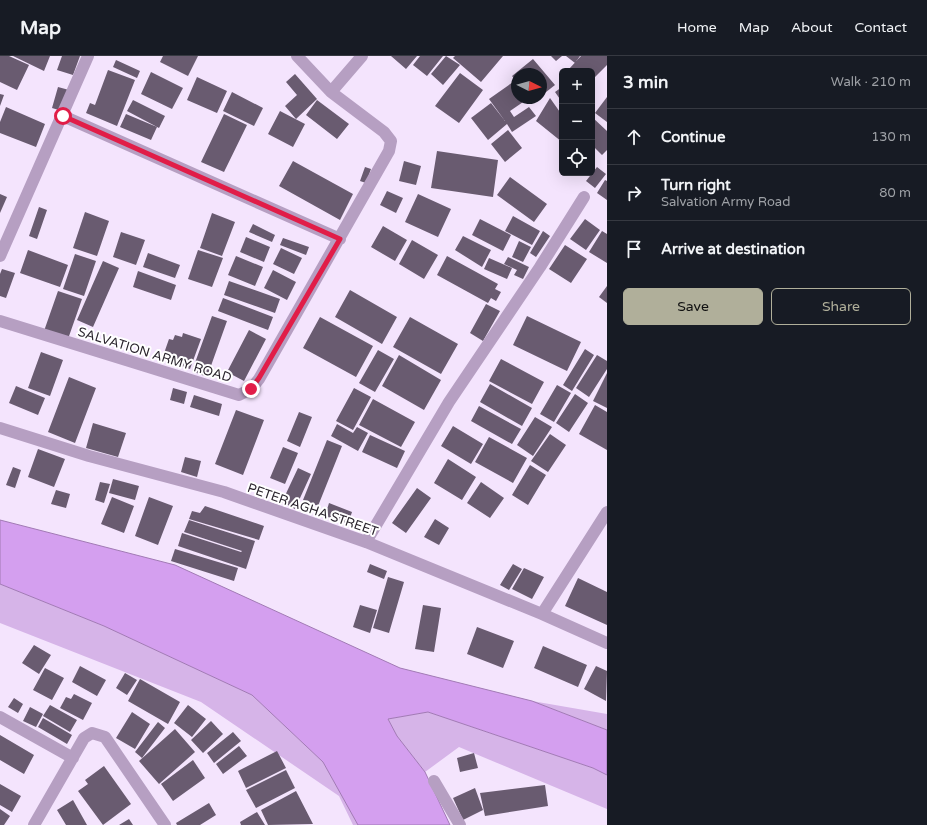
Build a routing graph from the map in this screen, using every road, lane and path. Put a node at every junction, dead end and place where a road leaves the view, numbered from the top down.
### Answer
1 (88, 56) edge
2 (297, 56) edge
3 (362, 56) edge
4 (331, 92) junction
5 (63, 116) junction
6 (584, 197) dead end
7 (340, 239) junction
8 (0, 256) edge
9 (0, 321) edge
10 (0, 428) edge
11 (607, 512) edge
12 (366, 542) junction
13 (542, 614) junction
14 (607, 643) edge
15 (0, 717) edge
16 (73, 758) junction
17 (434, 781) dead end
18 (34, 825) edge
19 (165, 825) edge
20 (460, 825) edge

1 - 5 street
2 - 4 street, SALVATION ARMY ROAD
3 - 4 street
4 - 7 street, SALVATION ARMY ROAD
5 - 7 street
5 - 8 street
6 - 12 street
7 - 9 street, SALVATION ARMY ROAD
10 - 12 street, PETER AGHA STREET
11 - 13 street
12 - 13 street, PETER AGHA STREET
13 - 14 street, PETER AGHA STREET
15 - 16 street
16 - 18 street
16 - 19 street
17 - 20 street

